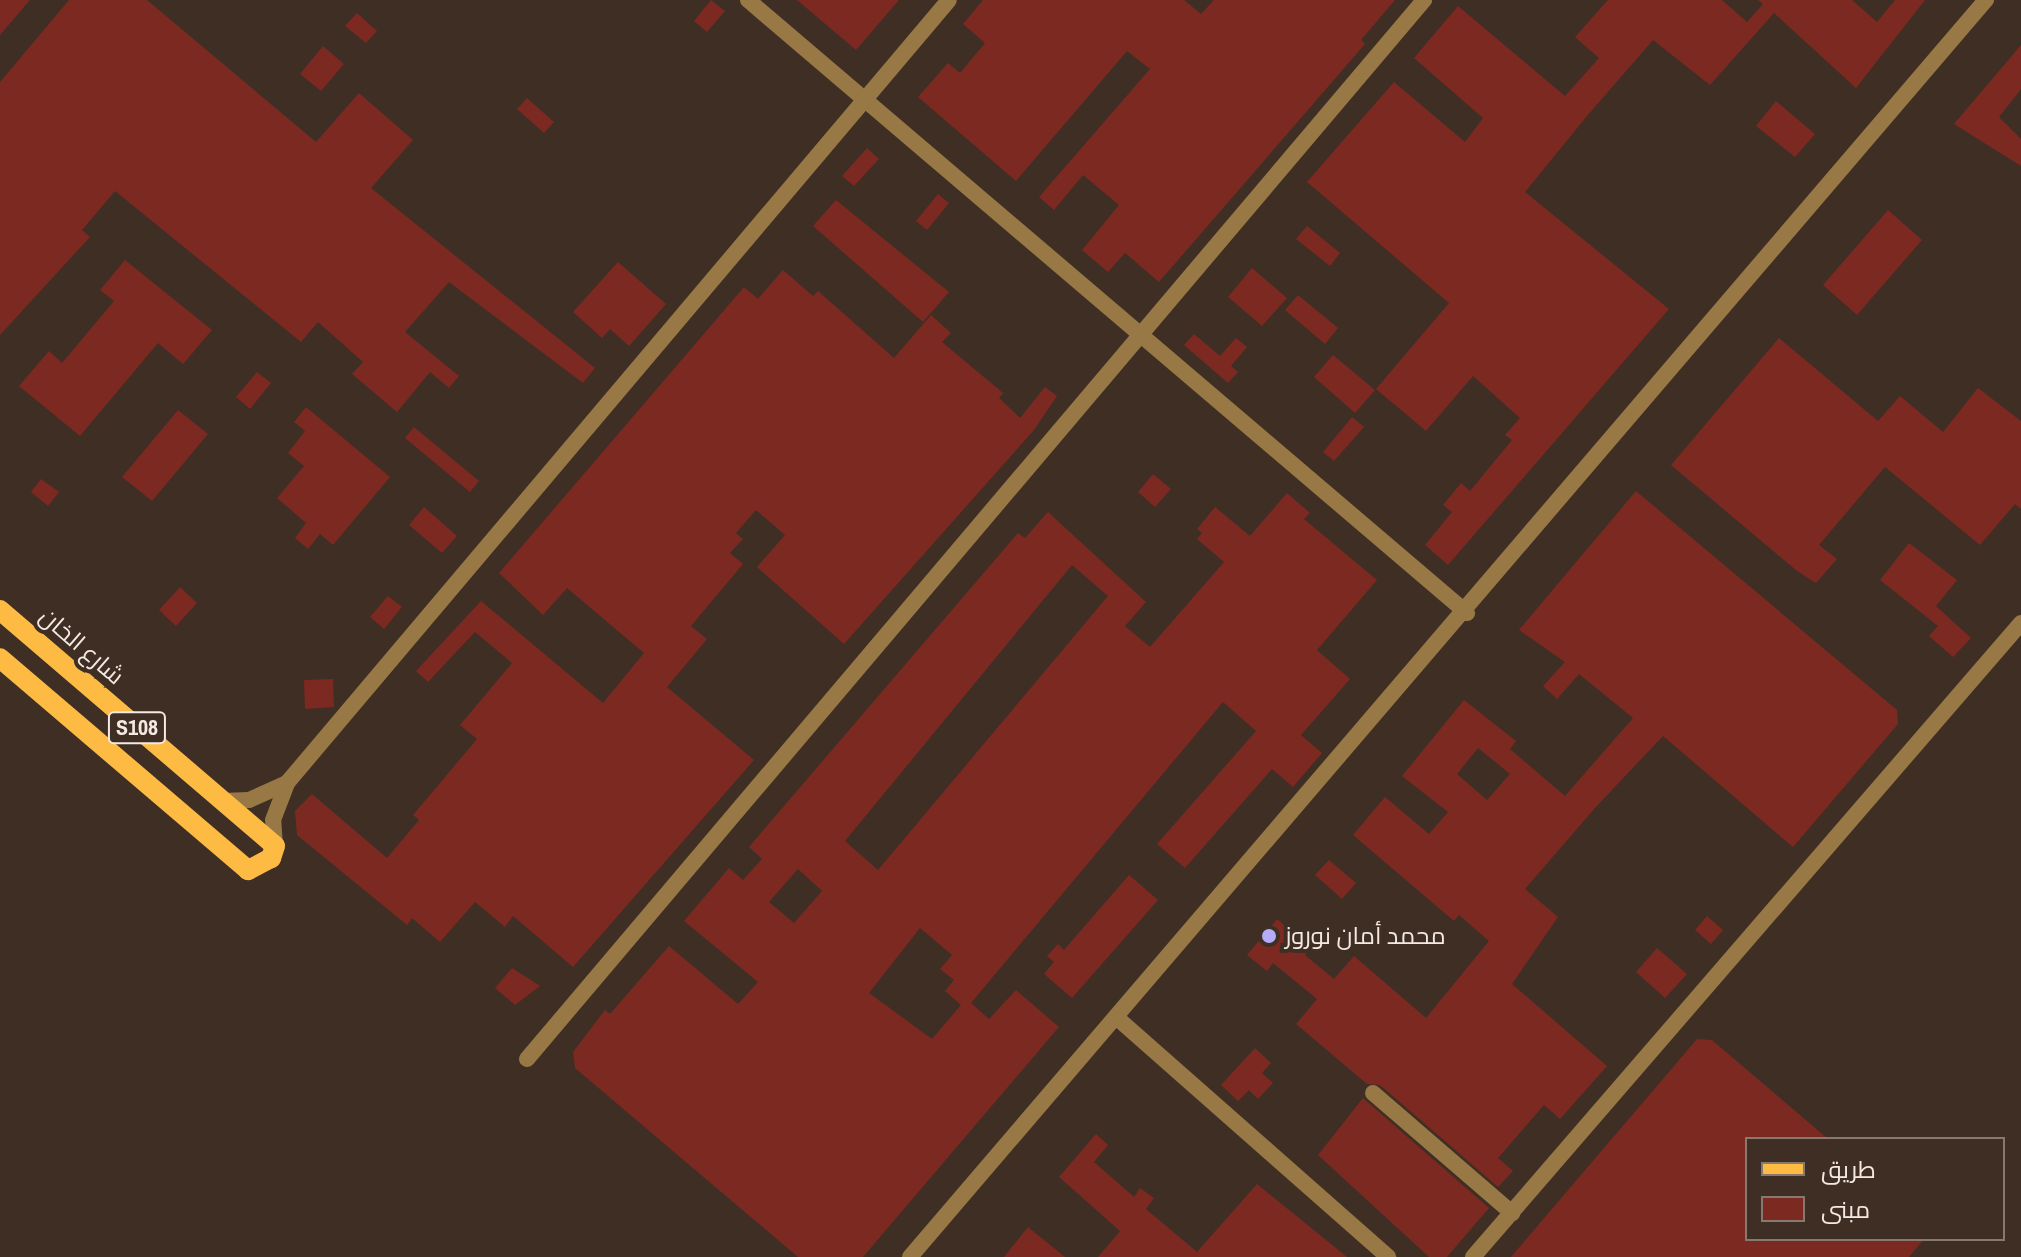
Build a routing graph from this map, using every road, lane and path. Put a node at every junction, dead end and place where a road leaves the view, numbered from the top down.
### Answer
1 (748, 0) edge
2 (949, 0) edge
3 (1424, 0) edge
4 (1986, 0) edge
5 (865, 100) junction
6 (1141, 334) junction
7 (0, 610) edge
8 (1467, 613) junction
9 (2021, 623) edge
10 (0, 658) edge
11 (287, 783) junction
12 (222, 801) junction
13 (275, 846) junction
14 (1116, 1017) junction
15 (527, 1059) dead end
16 (1373, 1093) dead end
17 (1512, 1213) junction
18 (910, 1257) edge
19 (1388, 1257) edge
20 (1473, 1257) edge

1 - 5 street
2 - 5 street
3 - 6 street
4 - 8 street
5 - 6 street
5 - 11 street
6 - 8 street
6 - 15 street
7 - 12 main road, شارع الخان / S108
8 - 14 street
9 - 17 street
10 - 13 main road, S108
11 - 12 street
11 - 13 street
12 - 13 main road, شارع الخان / S108
14 - 18 street
14 - 19 street
16 - 17 street
17 - 20 street

